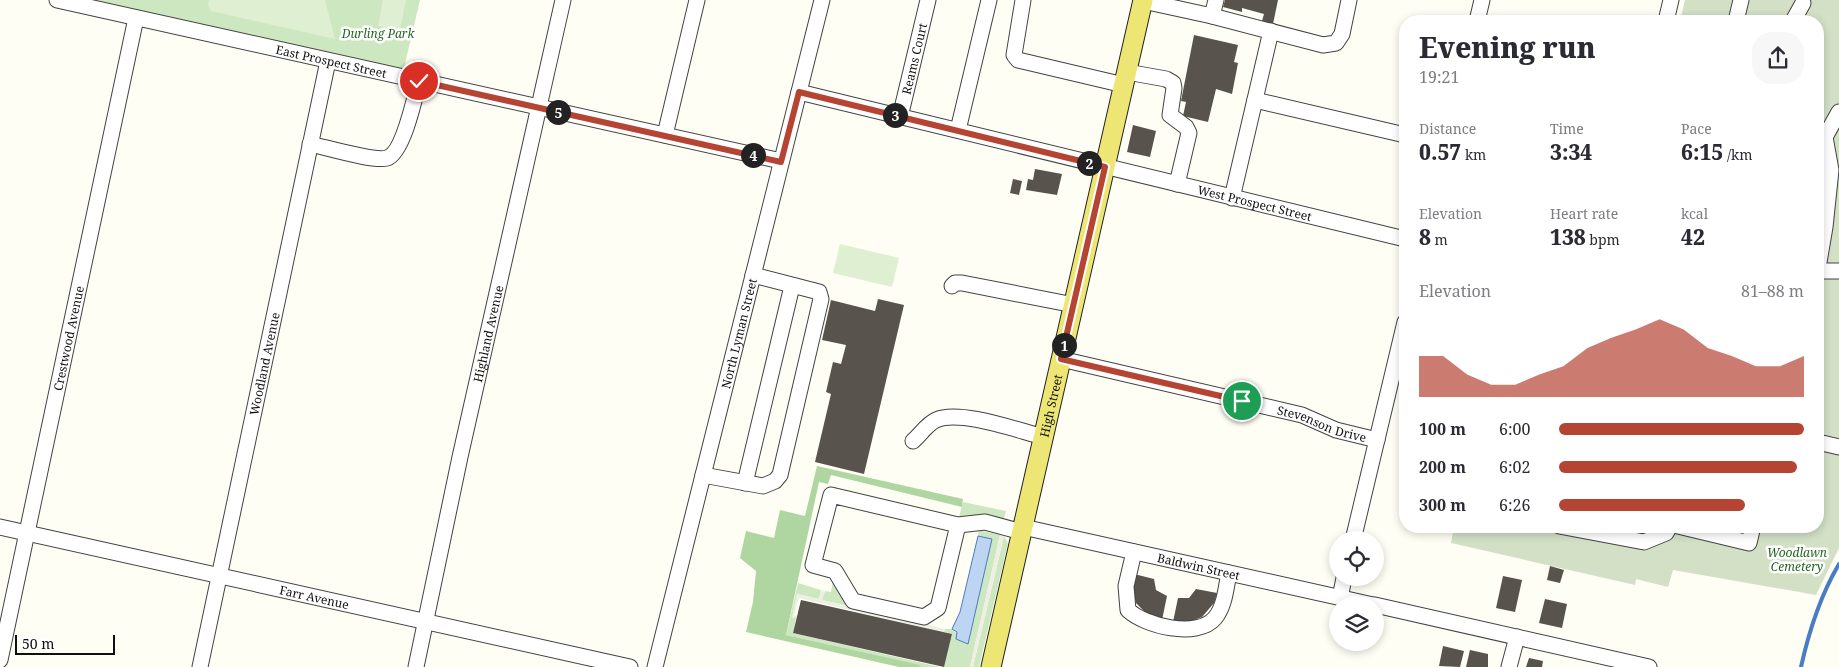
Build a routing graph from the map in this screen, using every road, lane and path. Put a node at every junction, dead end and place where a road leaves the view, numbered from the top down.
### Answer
1 (57, 0) edge
2 (563, 0) edge
3 (697, 0) edge
4 (822, 0) edge
5 (928, 0) edge
6 (989, 0) edge
7 (1023, 0) edge
8 (1143, 0) edge
9 (1216, 0) edge
10 (1349, 0) edge
11 (1482, 0) edge
12 (1671, 0) edge
13 (1741, 0) edge
14 (1799, 1) edge
15 (1478, 15) edge
16 (1667, 15) edge
17 (1737, 15) edge
18 (1796, 15) edge
19 (1802, 15) edge
20 (1212, 16) junction
21 (136, 18) junction
22 (1271, 31) junction
23 (328, 61) junction
24 (1126, 78) junction
25 (419, 81) junction
26 (799, 92) junction
27 (1256, 100) junction
28 (538, 108) junction
29 (1839, 112) edge
30 (900, 117) junction
31 (958, 130) junction
32 (1399, 134) edge
33 (1824, 134) edge
34 (665, 135) junction
35 (310, 144) junction
36 (1824, 148) edge
37 (781, 162) junction
38 (1105, 167) junction
39 (1177, 184) junction
40 (1232, 198) junction
41 (1824, 233) edge
42 (1399, 238) edge
43 (1824, 270) edge
44 (1839, 271) edge
45 (753, 275) junction
46 (792, 286) junction
47 (952, 286) dead end
48 (1074, 305) junction
49 (1399, 347) edge
50 (1061, 359) junction
51 (1044, 437) junction
52 (1377, 440) junction
53 (913, 441) dead end
54 (1824, 443) edge
55 (1839, 447) edge
56 (703, 475) junction
57 (745, 483) junction
58 (958, 525) junction
59 (0, 527) edge
60 (1023, 530) junction
61 (1356, 531) edge
62 (27, 533) junction
63 (1615, 533) edge
64 (1666, 533) edge
65 (1707, 533) edge
66 (1751, 533) edge
67 (1134, 552) junction
68 (1229, 573) junction
69 (219, 576) junction
70 (1331, 596) edge
71 (1384, 607) edge
72 (425, 622) junction
73 (1517, 637) junction
74 (0, 660) edge
75 (200, 667) edge
76 (416, 667) edge
77 (630, 667) edge
78 (655, 667) edge
79 (991, 667) edge
80 (1510, 667) edge
81 (1649, 667) edge

1 - 21 street, East Prospect Street
2 - 28 street, Highland Avenue
3 - 34 street
4 - 26 street, North Lyman Street
5 - 30 street, Reams Court
6 - 31 street
7 - 24 street
8 - 20 street
8 - 24 main road, High Street
9 - 20 street
10 - 22 street
11 - 15 street
12 - 16 street
13 - 17 street
14 - 18 street
14 - 19 street
20 - 22 street
21 - 23 street, East Prospect Street
21 - 62 street, Crestwood Avenue
22 - 27 street
23 - 25 street, East Prospect Street
23 - 35 street, Woodland Avenue
24 - 38 main road, High Street
24 - 39 street
25 - 28 street, East Prospect Street
25 - 35 street
26 - 30 street
26 - 37 street, North Lyman Street
27 - 32 street
27 - 40 street
28 - 34 street, East Prospect Street
28 - 72 street, Highland Avenue
29 - 33 street
30 - 31 street
31 - 38 street
34 - 37 street, East Prospect Street
35 - 69 street, Woodland Avenue
36 - 41 street
37 - 45 street, North Lyman Street
38 - 39 street, West Prospect Street
38 - 48 main road, High Street
39 - 40 street, West Prospect Street
40 - 42 street, West Prospect Street
43 - 44 street
45 - 46 street
45 - 56 street, North Lyman Street
46 - 57 street
46 - 57 street
47 - 48 street
48 - 50 main road, High Street
49 - 52 street
50 - 51 main road, High Street
50 - 52 street, Stevenson Drive
51 - 53 street
51 - 60 main road, High Street
52 - 61 street
54 - 55 street
56 - 57 street
56 - 78 street, North Lyman Street
58 - 58 street, Baldwin Street
58 - 60 street, Baldwin Street
59 - 62 street, Farr Avenue
60 - 67 street, Baldwin Street
60 - 79 main road, High Street
62 - 69 street, Farr Avenue
62 - 74 street, Crestwood Avenue
63 - 64 street
65 - 66 street
67 - 68 street, Baldwin Street
67 - 68 street
68 - 70 street, Baldwin Street
69 - 72 street, Farr Avenue
69 - 75 street, Woodland Avenue
71 - 73 street, Baldwin Street
72 - 76 street, Highland Avenue
72 - 77 street, Farr Avenue
73 - 80 street
73 - 81 street, Baldwin Street

